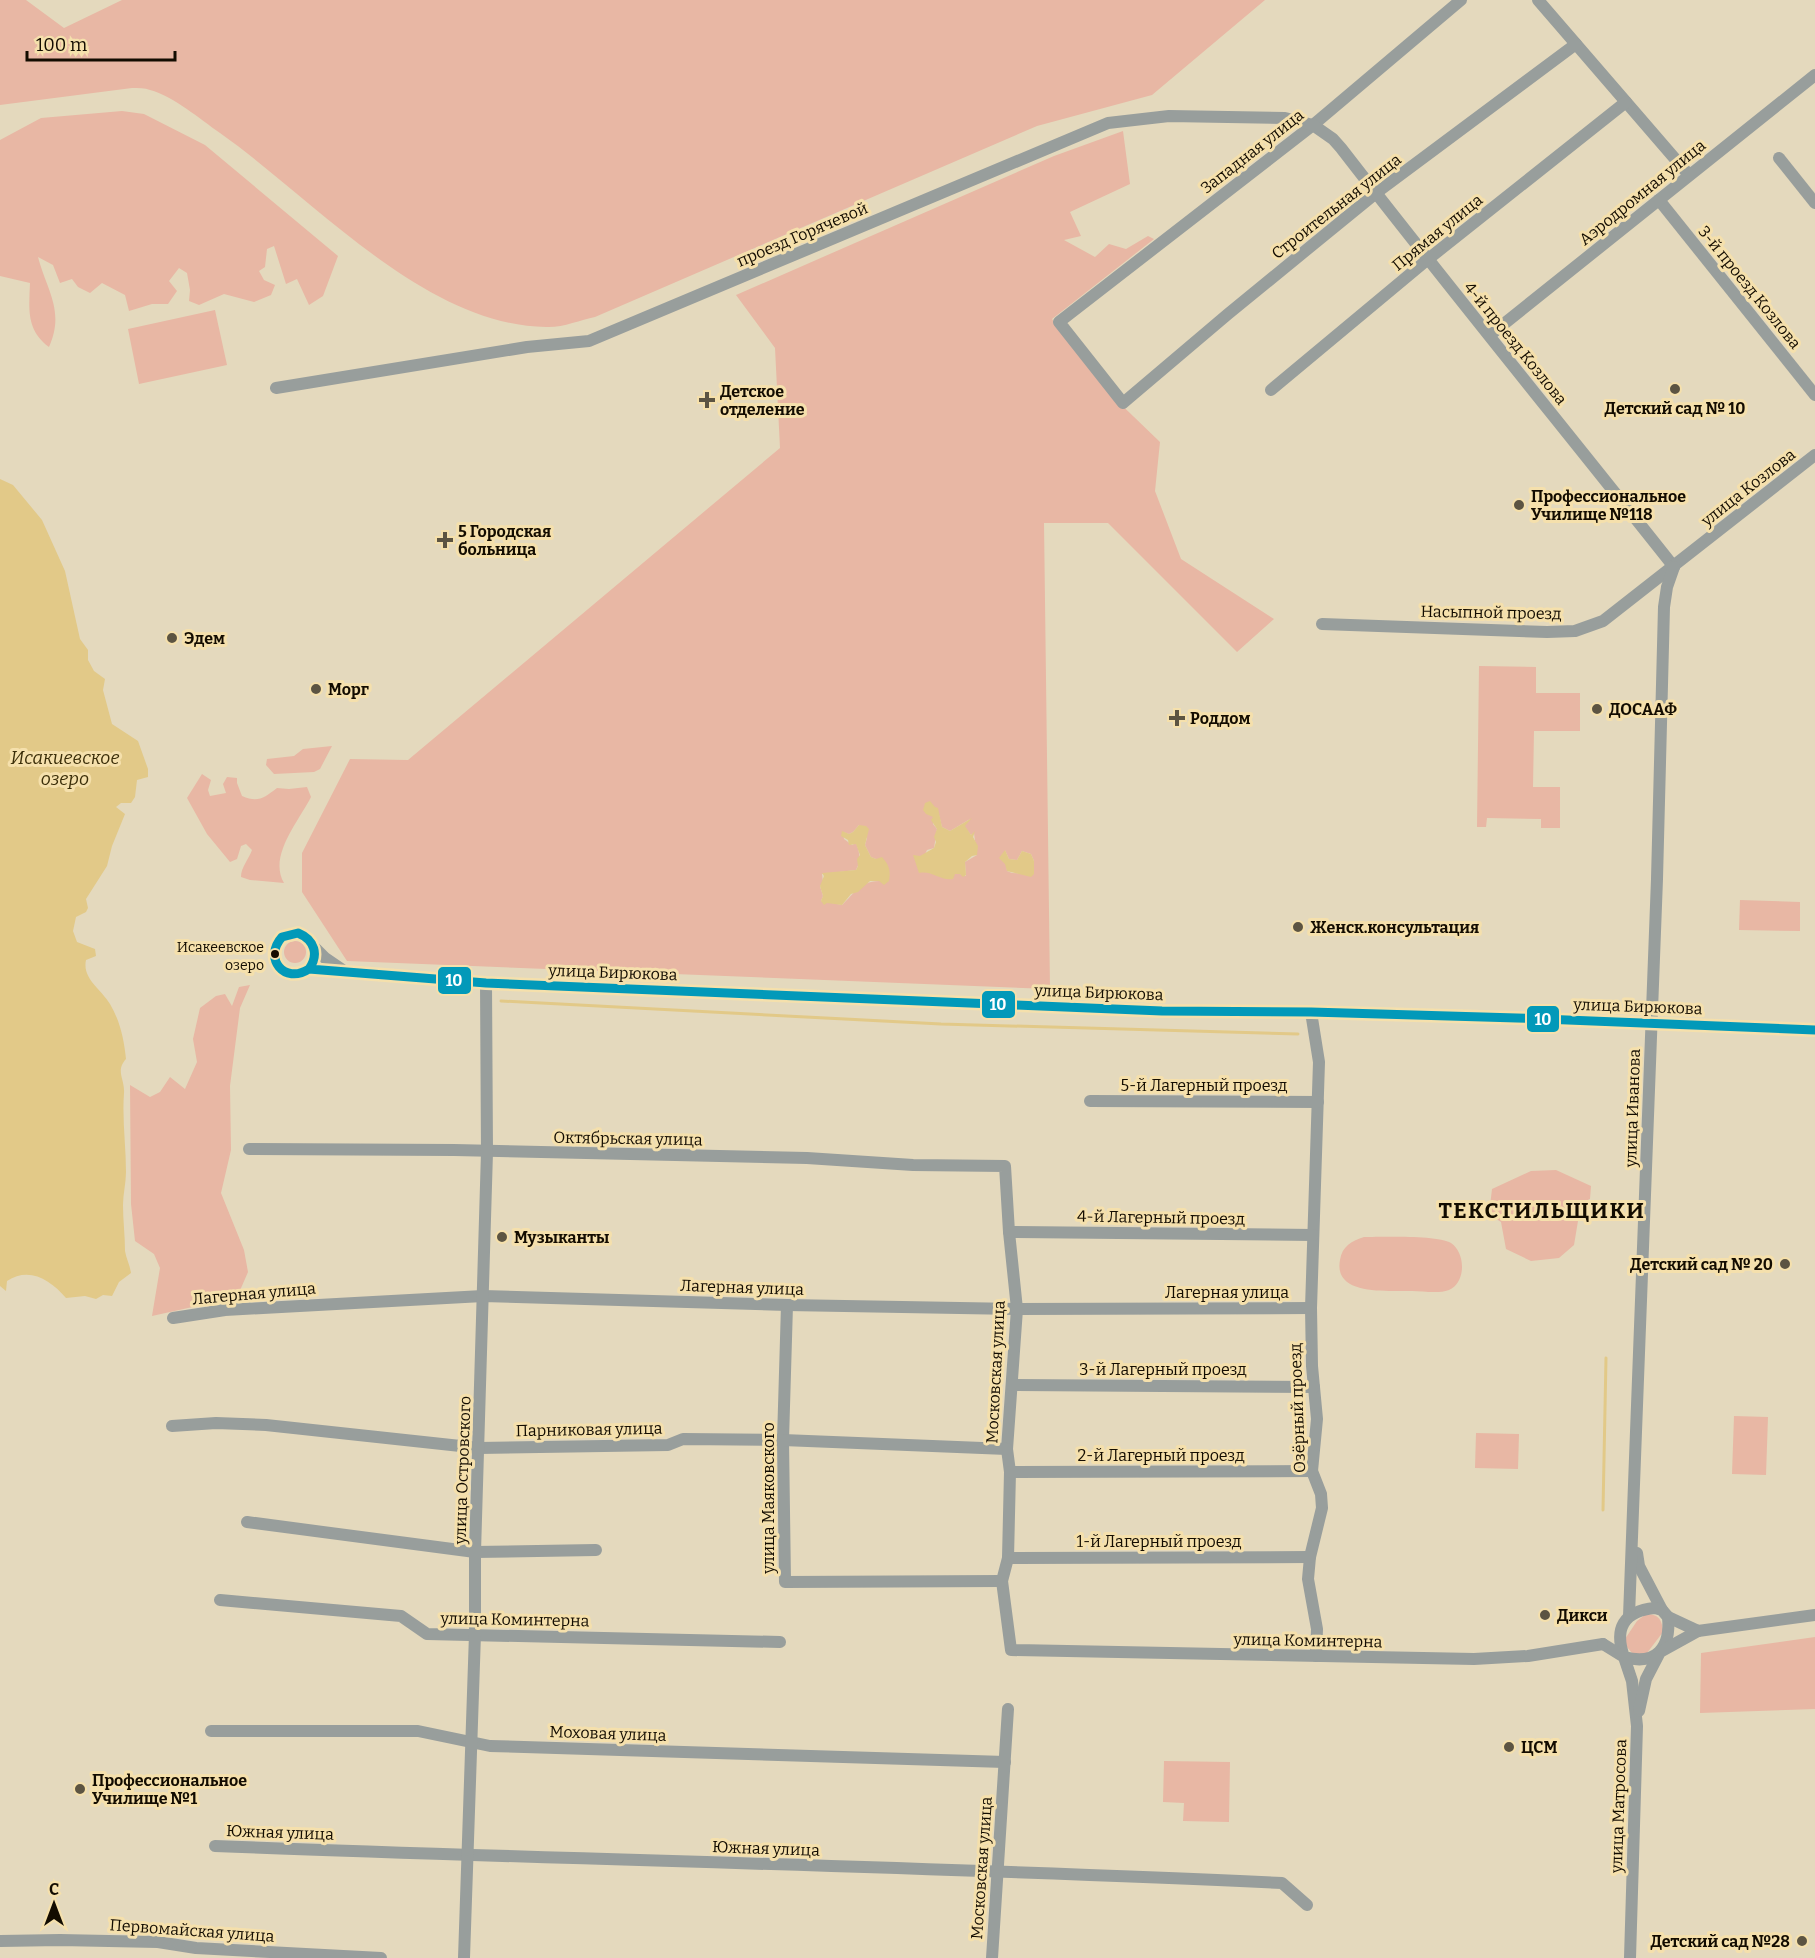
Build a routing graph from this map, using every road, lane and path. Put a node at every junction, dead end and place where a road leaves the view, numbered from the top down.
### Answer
1 (1461, 0) edge
2 (1538, 0) edge
3 (1576, 44) junction
4 (1815, 75) edge
5 (1626, 102) junction
6 (1313, 125) junction
7 (1333, 139) joint
8 (1779, 158) dead end
9 (1689, 175) junction
10 (1376, 193) junction
11 (1659, 200) junction
12 (1815, 203) edge
13 (1427, 260) junction
14 (1490, 335) junction
15 (276, 388) dead end
16 (1271, 390) dead end
17 (1815, 395) edge
18 (1124, 402) joint
19 (1815, 455) edge
20 (1674, 567) junction
21 (1322, 624) dead end
22 (314, 947) junction
23 (309, 969) junction
24 (345, 972) junction
25 (486, 983) junction
26 (1311, 1012) junction
27 (1651, 1023) junction
28 (1815, 1030) edge
29 (1090, 1101) dead end
30 (1318, 1102) junction
31 (249, 1149) dead end
32 (487, 1152) junction
33 (1005, 1166) joint
34 (1009, 1232) junction
35 (1313, 1235) junction
36 (483, 1296) junction
37 (787, 1305) junction
38 (1311, 1308) junction
39 (1017, 1309) junction
40 (173, 1318) dead end
41 (1012, 1384) junction
42 (1314, 1387) junction
43 (172, 1426) dead end
44 (783, 1440) junction
45 (479, 1448) junction
46 (1007, 1449) junction
47 (1312, 1471) junction
48 (1010, 1472) junction
49 (247, 1522) dead end
50 (1633, 1531) junction
51 (597, 1550) dead end
52 (476, 1552) junction
53 (1310, 1557) junction
54 (1008, 1558) junction
55 (1002, 1581) junction
56 (220, 1600) dead end
57 (1665, 1614) junction
58 (1815, 1615) edge
59 (1626, 1620) junction
60 (1698, 1631) junction
61 (475, 1634) junction
62 (780, 1642) dead end
63 (1603, 1644) junction
64 (1011, 1650) joint
65 (1660, 1652) junction
66 (1316, 1656) junction
67 (1624, 1657) junction
68 (1008, 1709) dead end
69 (1637, 1720) junction
70 (211, 1731) dead end
71 (471, 1741) junction
72 (1005, 1762) junction
73 (215, 1846) dead end
74 (468, 1856) junction
75 (998, 1871) junction
76 (1307, 1905) dead end
77 (0, 1941) edge
78 (192, 1953) edge
79 (381, 1958) edge
80 (464, 1958) edge
81 (992, 1958) edge
82 (1630, 1958) edge

1 - 6 street, Западная улица
2 - 3 street
3 - 5 street
3 - 10 street, Строительная улица
4 - 9 street, Аэродромная улица
5 - 9 street
5 - 13 street, Прямая улица
6 - 7 street, проезд Горячевой
6 - 15 street, проезд Горячевой
6 - 18 street, Западная улица
7 - 10 street, 4-й проезд Козлова
8 - 12 street
9 - 11 street, Аэродромная улица
10 - 13 street, 4-й проезд Козлова
10 - 18 street, Строительная улица
11 - 14 street, Аэродромная улица
11 - 17 street, 3-й проезд Козлова
13 - 14 street, 4-й проезд Козлова
13 - 16 street, Прямая улица
14 - 20 street, 4-й проезд Козлова
19 - 20 street, улица Козлова
20 - 21 street, Насыпной проезд
20 - 27 street, улица Иванова
22 - 23 street
22 - 23 street, улица Бирюкова
22 - 24 street, улица Бирюкова
23 - 24 street, улица Бирюкова
24 - 25 street, улица Бирюкова
25 - 26 street, улица Бирюкова
25 - 32 street, улица Островского
26 - 27 street, улица Бирюкова
26 - 30 street, Озёрный проезд
27 - 28 street, улица Бирюкова
27 - 50 street, улица Иванова
29 - 30 street, 5-й Лагерный проезд
30 - 35 street, Озёрный проезд
31 - 32 street, Октябрьская улица
32 - 33 street, Октябрьская улица
32 - 36 street, улица Островского
33 - 34 street, Московская улица
34 - 35 street, 4-й Лагерный проезд
34 - 39 street, Московская улица
35 - 38 street, Озёрный проезд
36 - 37 street, Лагерная улица
36 - 40 street, Лагерная улица
36 - 45 street, улица Островского
37 - 39 street, Лагерная улица
37 - 44 street, улица Маяковского
38 - 39 street, Лагерная улица
38 - 42 street, Озёрный проезд
39 - 41 street, Московская улица
41 - 42 street, 3-й Лагерный проезд
41 - 46 street, Московская улица
42 - 47 street, Озёрный проезд
43 - 45 street, Парниковая улица
44 - 45 street, Парниковая улица
44 - 46 street, Парниковая улица
44 - 55 street, улица Маяковского
45 - 52 street, улица Островского
46 - 48 street, Московская улица
47 - 48 street, 2-й Лагерный проезд
47 - 53 street, Озёрный проезд
48 - 54 street, Московская улица
49 - 52 street
50 - 57 street
50 - 59 street, улица Иванова
51 - 52 street
52 - 61 street, улица Островского
53 - 54 street, 1-й Лагерный проезд
53 - 66 street, Озёрный проезд
54 - 55 street, Московская улица
55 - 64 street, Московская улица
56 - 61 street, улица Коминтерна
57 - 59 street
57 - 60 street
57 - 65 street
58 - 60 street
59 - 63 street
59 - 67 street
60 - 65 street
61 - 62 street, улица Коминтерна
61 - 71 street, улица Островского
63 - 66 street, улица Коминтерна
63 - 67 street
64 - 66 street, улица Коминтерна
65 - 67 street
65 - 69 street
67 - 69 street, улица Матросова
68 - 72 street, Московская улица
69 - 82 street, улица Матросова
70 - 71 street, Моховая улица
71 - 72 street, Моховая улица
71 - 74 street, улица Островского
72 - 75 street, Московская улица
73 - 74 street, Южная улица
74 - 75 street, Южная улица
74 - 80 street, улица Островского
75 - 76 street, Южная улица
75 - 81 street, Московская улица
77 - 78 street, Первомайская улица
78 - 79 street, Первомайская улица

